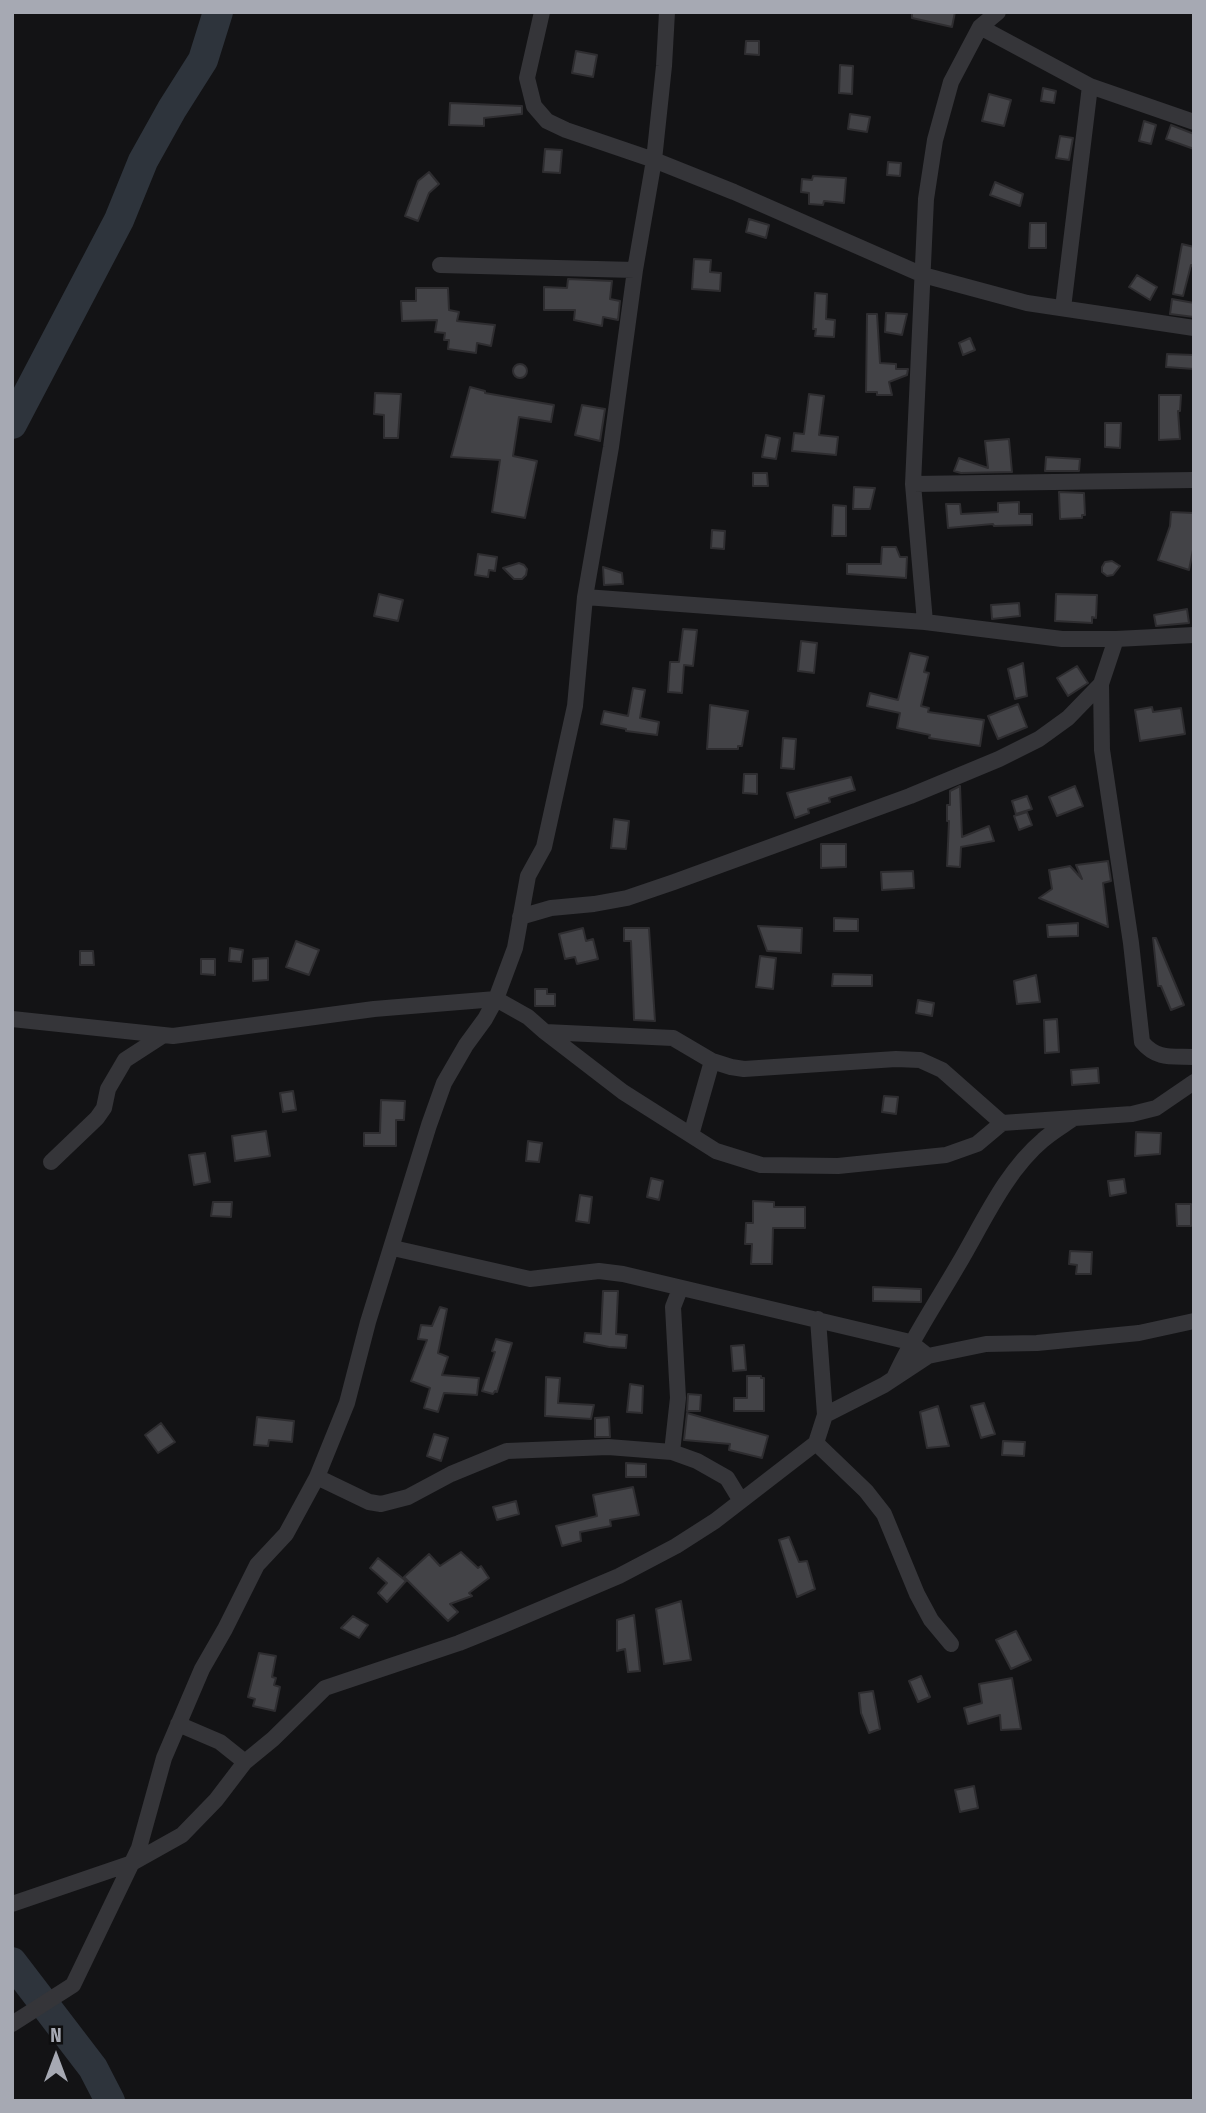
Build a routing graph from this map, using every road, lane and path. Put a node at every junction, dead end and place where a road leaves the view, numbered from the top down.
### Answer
1 (542, 12) edge
2 (667, 12) edge
3 (998, 12) edge
4 (981, 27) junction
5 (1090, 86) junction
6 (1194, 122) edge
7 (654, 160) junction
8 (440, 265) dead end
9 (635, 270) junction
10 (923, 275) junction
11 (1063, 308) junction
12 (1194, 328) edge
13 (1194, 480) edge
14 (913, 484) junction
15 (585, 597) junction
16 (925, 622) junction
17 (1194, 635) edge
18 (1116, 639) junction
19 (1101, 684) junction
20 (520, 917) junction
21 (496, 999) junction
22 (12, 1019) edge
23 (545, 1032) junction
24 (162, 1036) junction
25 (1194, 1057) edge
26 (712, 1061) junction
27 (1194, 1082) edge
28 (1076, 1117) junction
29 (1002, 1123) junction
30 (691, 1135) junction
31 (51, 1161) dead end
32 (393, 1248) junction
33 (680, 1289) junction
34 (818, 1319) junction
35 (1194, 1321) edge
36 (910, 1342) junction
37 (928, 1356) junction
38 (894, 1378) junction
39 (825, 1415) junction
40 (816, 1443) junction
41 (671, 1452) junction
42 (317, 1477) junction
43 (741, 1501) junction
44 (951, 1644) dead end
45 (178, 1724) junction
46 (245, 1762) junction
47 (132, 1863) junction
48 (12, 1903) edge
49 (12, 2024) edge

1 - 7 street
2 - 7 street
3 - 4 street
4 - 5 street
4 - 10 street
5 - 6 street
5 - 11 street
7 - 9 street
7 - 10 street
8 - 9 street
9 - 15 street
10 - 11 street
10 - 14 street
11 - 12 street
13 - 14 street
14 - 16 street
15 - 16 street
15 - 20 street
16 - 18 street
17 - 18 street
18 - 19 street
19 - 20 street
19 - 25 street
20 - 21 street
21 - 23 street
21 - 24 street
21 - 32 street
22 - 24 street
23 - 26 street
23 - 30 street
24 - 31 street
26 - 29 street
26 - 30 street
27 - 28 street
28 - 29 street
28 - 36 street
29 - 30 street
32 - 33 street
32 - 42 street
33 - 34 street
33 - 41 street
34 - 36 street
34 - 39 street
35 - 37 street
36 - 37 street
36 - 38 street
37 - 38 street
38 - 39 street
39 - 40 street
40 - 43 street
40 - 44 street
41 - 42 street
41 - 43 street
42 - 45 street
43 - 46 street
45 - 46 street
45 - 47 street
46 - 47 street
47 - 48 street
47 - 49 street

